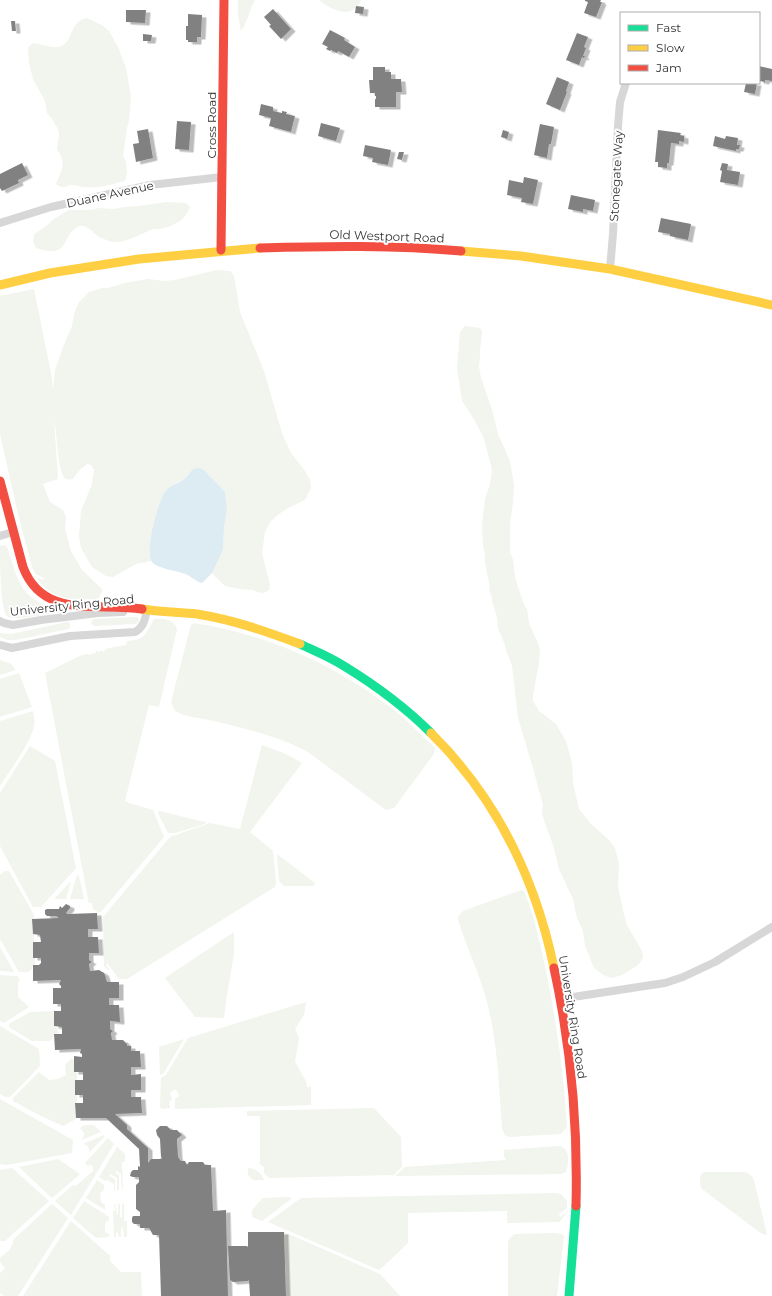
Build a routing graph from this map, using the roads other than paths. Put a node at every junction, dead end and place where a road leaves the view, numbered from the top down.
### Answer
1 (224, 0) edge
2 (626, 84) edge
3 (222, 176) junction
4 (0, 223) edge
5 (221, 250) junction
6 (610, 269) junction
7 (0, 285) edge
8 (772, 305) edge
9 (0, 481) edge
10 (13, 532) junction
11 (0, 536) edge
12 (147, 610) junction
13 (0, 621) edge
14 (0, 646) edge
15 (772, 927) edge
16 (560, 999) junction
17 (569, 1296) edge

1 - 3 street, Cross Road
2 - 6 street, Stonegate Way
3 - 4 street, Duane Avenue
3 - 5 street, Cross Road
5 - 6 street, Old Westport Road
5 - 7 street, Old Westport Road
6 - 8 street, Old Westport Road
9 - 10 street, University Ring Road
10 - 11 street
10 - 12 street, University Ring Road
12 - 13 street, University Ring Road
12 - 14 street
12 - 16 street, University Ring Road
15 - 16 street
16 - 17 street, University Ring Road

